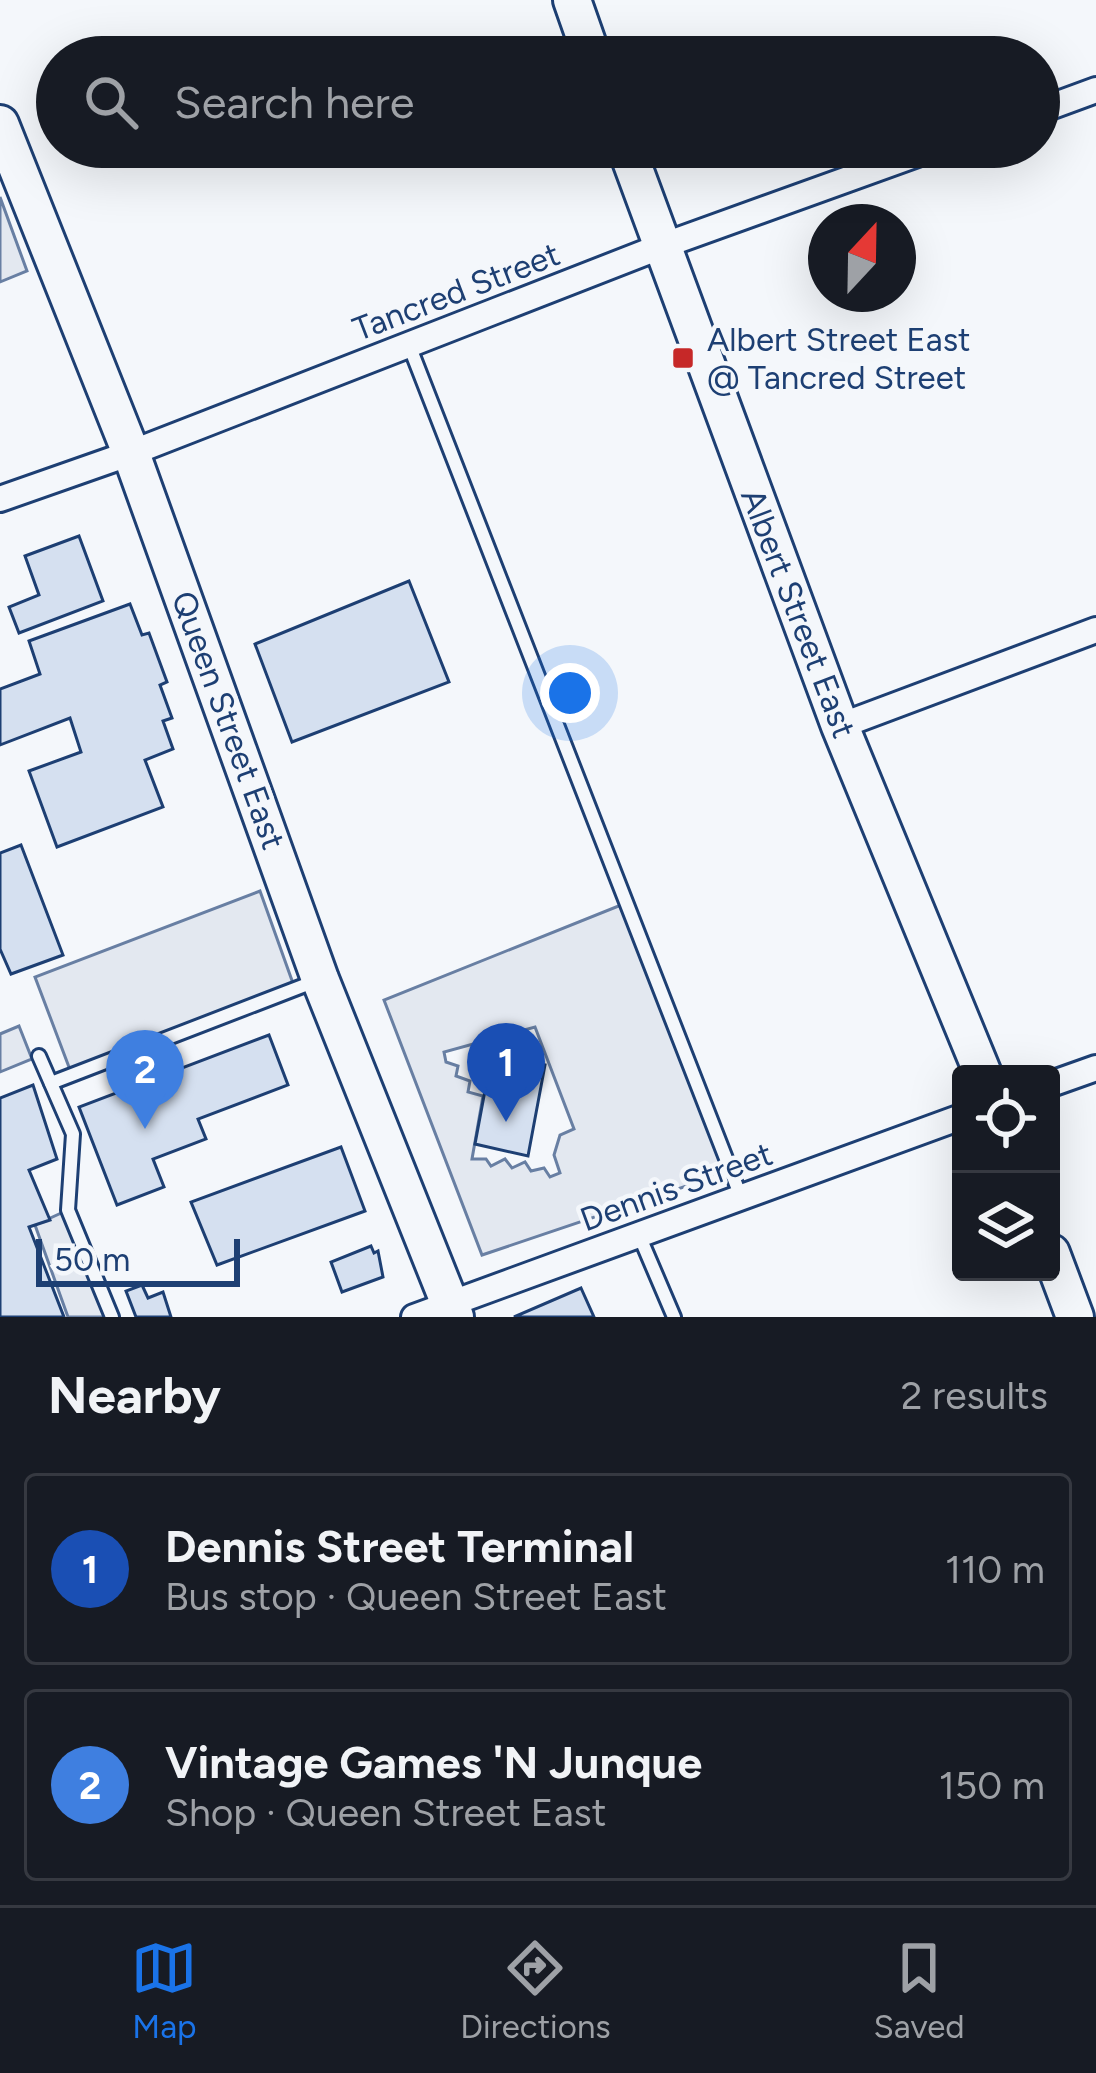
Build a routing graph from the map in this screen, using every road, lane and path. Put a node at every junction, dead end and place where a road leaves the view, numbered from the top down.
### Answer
1 (572, 0) edge
2 (585, 36) edge
3 (1096, 90) edge
4 (1060, 103) edge
5 (0, 124) edge
6 (634, 168) edge
7 (879, 168) edge
8 (662, 246) junction
9 (409, 345) junction
10 (131, 453) junction
11 (0, 499) edge
12 (1096, 630) edge
13 (840, 726) junction
14 (320, 980) junction
15 (39, 1056) dead end
16 (979, 1065) edge
17 (1096, 1068) edge
18 (1060, 1081) edge
19 (51, 1082) junction
20 (952, 1120) edge
21 (741, 1197) junction
22 (639, 1234) junction
23 (1060, 1277) edge
24 (453, 1311) edge
25 (112, 1317) edge
26 (414, 1317) edge
27 (674, 1317) edge
28 (1075, 1317) edge

1 - 2 main road
3 - 4 street
5 - 10 main road, Queen Street East
6 - 8 main road, Albert Street East
7 - 8 street, Tancred Street
8 - 9 street, Tancred Street
8 - 13 main road, Albert Street East
9 - 10 street, Tancred Street
9 - 21 lane
10 - 11 street, Tancred Street
10 - 14 main road, Queen Street East
12 - 13 street
13 - 16 main road, Albert Street East
14 - 19 lane
14 - 24 main road, Queen Street East
15 - 19 lane
17 - 18 street
19 - 25 lane
20 - 21 street, Dennis Street
21 - 22 street, Dennis Street
22 - 24 street, Dennis Street
22 - 27 lane
23 - 28 main road
24 - 26 street, Dennis Street

